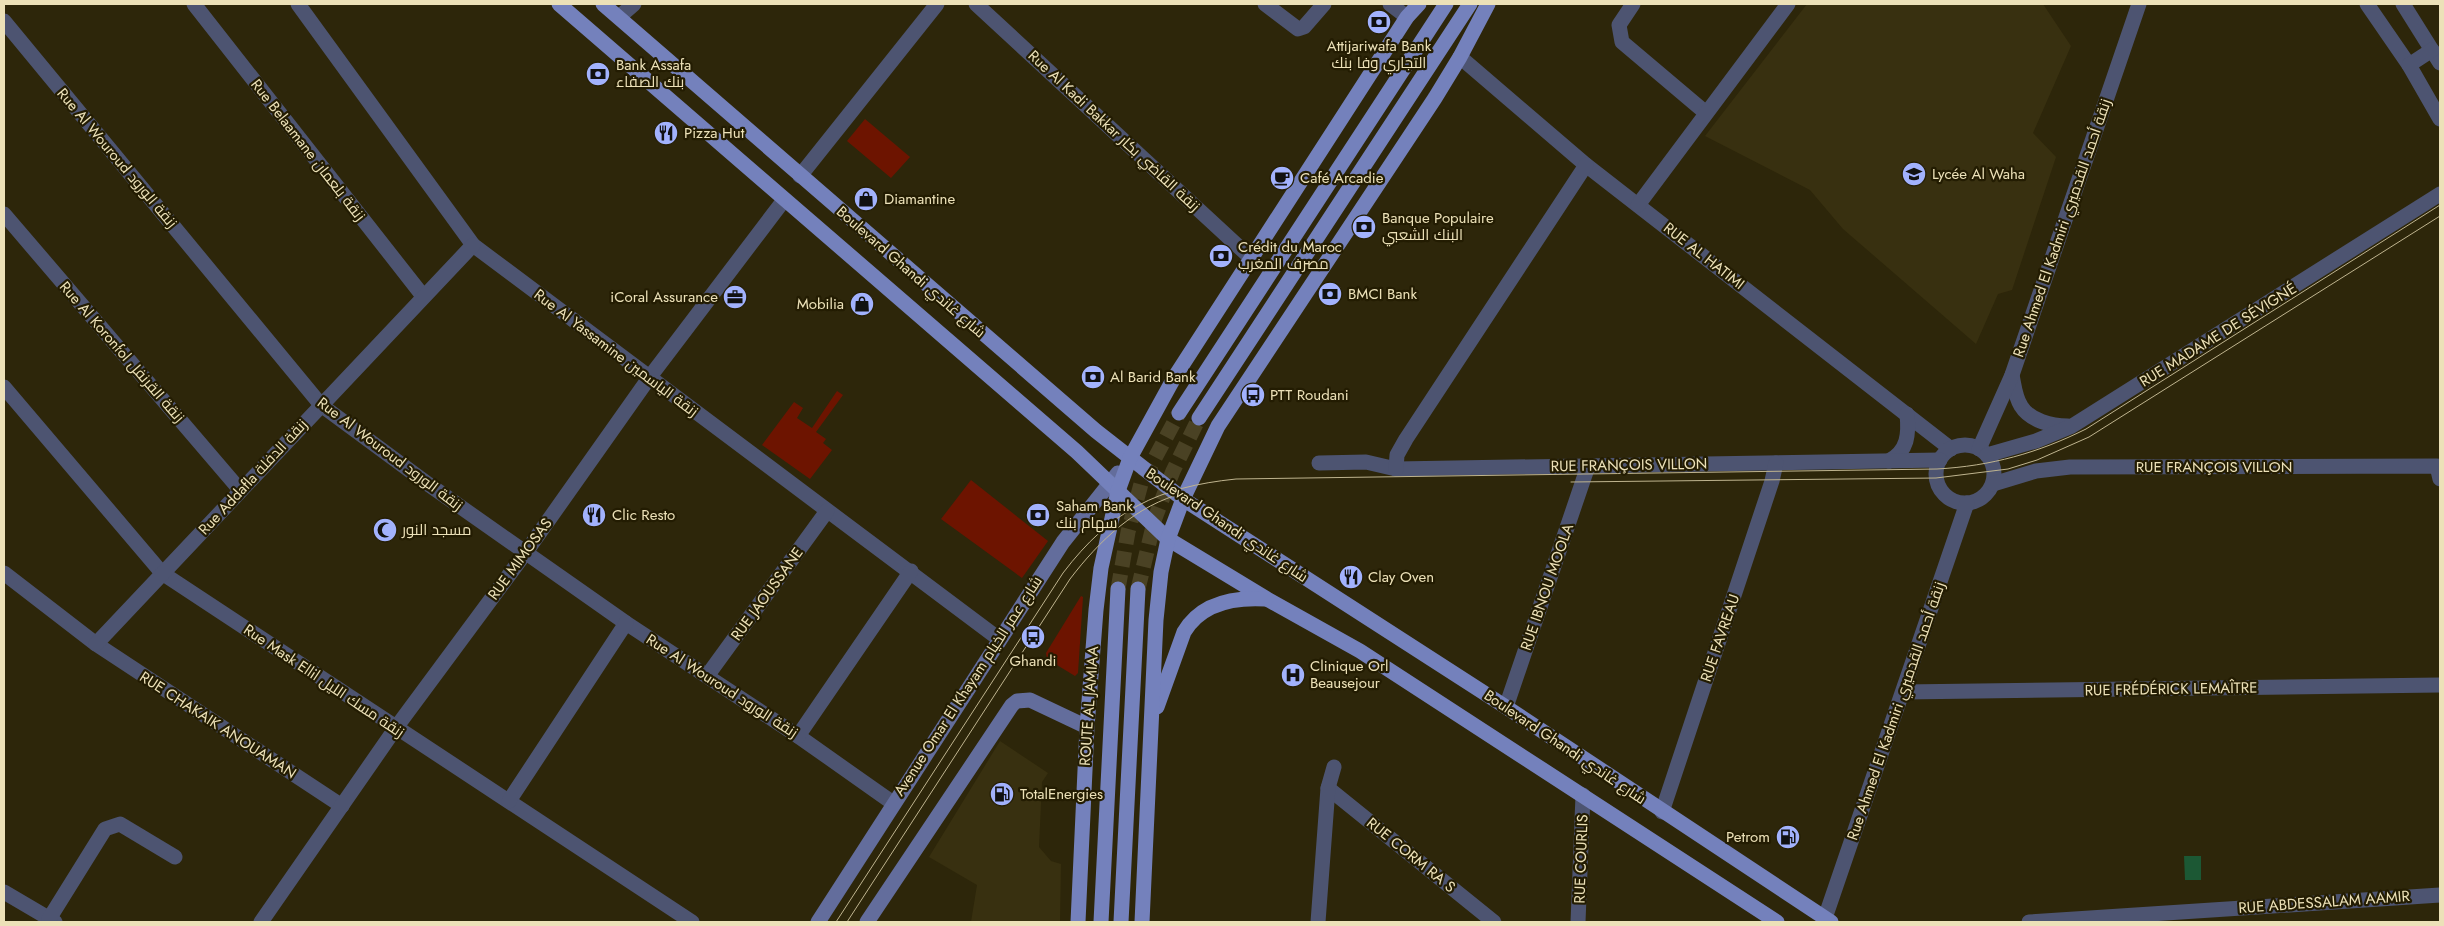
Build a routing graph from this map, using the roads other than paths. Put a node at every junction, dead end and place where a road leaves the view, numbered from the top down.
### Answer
1 (194, 4) edge
2 (298, 4) edge
3 (558, 4) edge
4 (603, 4) edge
5 (634, 4) edge
6 (937, 4) edge
7 (976, 4) edge
8 (1265, 4) edge
9 (1324, 4) edge
10 (1390, 4) edge
11 (1419, 4) edge
12 (1446, 4) edge
13 (1470, 4) edge
14 (1488, 4) edge
15 (1633, 4) edge
16 (1788, 4) edge
17 (2138, 4) edge
18 (2367, 4) edge
19 (2403, 4) edge
20 (619, 17) junction
21 (1407, 17) junction
22 (4, 21) edge
23 (2432, 50) junction
24 (1460, 57) junction
25 (2440, 63) edge
26 (2409, 65) junction
27 (1706, 113) junction
28 (2440, 120) edge
29 (1586, 165) junction
30 (800, 176) junction
31 (2440, 194) edge
32 (784, 200) junction
33 (1638, 205) junction
34 (4, 214) edge
35 (473, 245) junction
36 (1252, 259) junction
37 (423, 296) junction
38 (2012, 375) junction
39 (649, 378) junction
40 (4, 387) edge
41 (321, 405) junction
42 (1179, 413) tunnel mouth
43 (1907, 414) junction
44 (1199, 418) tunnel mouth
45 (2072, 426) junction
46 (1983, 452) junction
47 (1946, 455) junction
48 (1130, 458) junction
49 (1890, 461) junction
50 (1319, 463) dead end
51 (1776, 463) junction
52 (1588, 466) junction
53 (1396, 469) junction
54 (2438, 473) edge
55 (1993, 484) junction
56 (1114, 487) junction
57 (240, 490) junction
58 (1183, 499) junction
59 (1967, 503) junction
60 (827, 511) junction
61 (1168, 539) junction
62 (526, 552) junction
63 (911, 571) junction
64 (4, 573) edge
65 (162, 573) junction
66 (1118, 589) tunnel mouth
67 (1138, 589) tunnel mouth
68 (1266, 599) junction
69 (626, 623) junction
70 (999, 638) junction
71 (96, 644) junction
72 (707, 676) junction
73 (2440, 685) edge
74 (1902, 692) junction
75 (1506, 707) junction
76 (1150, 725) junction
77 (1087, 727) junction
78 (395, 729) junction
79 (798, 736) junction
80 (1334, 767) dead end
81 (1328, 788) junction
82 (1583, 795) junction
83 (509, 802) junction
84 (893, 803) junction
85 (342, 806) junction
86 (1662, 812) junction
87 (176, 857) dead end
88 (4, 892) edge
89 (2440, 895) edge
90 (1828, 920) edge
91 (52, 921) edge
92 (1579, 921) edge
93 (261, 922) edge
94 (692, 922) edge
95 (818, 922) edge
96 (867, 922) edge
97 (1078, 922) edge
98 (1102, 922) edge
99 (1121, 922) edge
100 (1142, 922) edge
101 (1318, 922) edge
102 (1494, 922) edge
103 (1776, 922) edge
104 (2029, 922) edge

1 - 37 street, Rue Belaamane زنقة بلعمان
2 - 35 street, Rue Al Yassamine زنقة الياسمين
3 - 32 main road, Boulevard Ghandi شارع غاندي
4 - 20 main road, Boulevard Ghandi شارع غاندي
5 - 20 street
6 - 30 street
7 - 36 street, Rue Al Kadi Bakkar زنقة القاضي بكار
8 - 9 street
10 - 21 street
11 - 21 main road, ROUTE AL JAMIAA
12 - 42 main road
13 - 44 main road
14 - 24 main road
15 - 27 street
16 - 27 street
17 - 38 street, Rue Ahmed El Kadmiri زنقة أحمد القدميري
18 - 26 street
19 - 23 street
20 - 30 main road, Boulevard Ghandi شارع غاندي
21 - 36 main road, ROUTE AL JAMIAA
22 - 41 street, Rue Al Wouroud زنقة الورود
23 - 25 street
23 - 26 street
24 - 29 street, RUE AL HATIMI
24 - 58 main road
26 - 28 street
27 - 33 street
29 - 33 street, RUE AL HATIMI
29 - 53 street
30 - 48 main road, Boulevard Ghandi شارع غاندي
31 - 45 street, RUE MADAME DE SÉVIGNÉ
32 - 39 street, RUE MIMOSAS
32 - 56 main road, Boulevard Ghandi شارع غاندي
33 - 43 street, RUE AL HATIMI
34 - 57 street, Rue Al Koronfol زنقة القرنفل
35 - 37 street, Rue Addafla زنقة الدفلة
35 - 39 street, Rue Al Yassamine زنقة الياسمين
36 - 48 main road, ROUTE AL JAMIAA
37 - 41 street, Rue Addafla زنقة الدفلة
38 - 45 street
38 - 46 street, Rue Ahmed El Kadmiri زنقة أحمد القدميري
39 - 60 street, Rue Al Yassamine زنقة الياسمين
39 - 62 street, RUE MIMOSAS
40 - 65 street, Rue Mask Ellil زنقة مسك الليل
41 - 57 street, Rue Addafla زنقة الدفلة
41 - 62 street, Rue Al Wouroud زنقة الورود
43 - 47 street, RUE AL HATIMI
43 - 49 street
45 - 46 street, RUE MADAME DE SÉVIGNÉ
46 - 47 street
46 - 55 street
47 - 49 street, RUE FRANÇOIS VILLON
47 - 59 street
48 - 56 main road, ROUTE AL JAMIAA
48 - 58 main road, Boulevard Ghandi شارع غاندي
49 - 51 street, RUE FRANÇOIS VILLON
50 - 53 street, RUE FRANÇOIS VILLON
51 - 52 street, RUE FRANÇOIS VILLON
51 - 86 street, RUE FAVREAU
52 - 53 street, RUE FRANÇOIS VILLON
52 - 75 street, RUE IBNOU MOOLA
54 - 55 street, RUE FRANÇOIS VILLON
55 - 59 street
56 - 61 main road, Boulevard Ghandi شارع غاندي
56 - 70 main road, Avenue Omar El Khayam شارع عمر الخيام
56 - 77 main road, ROUTE AL JAMIAA
57 - 65 street, Rue Addafla زنقة الدفلة
58 - 61 main road
58 - 75 main road, Boulevard Ghandi شارع غاندي
59 - 74 street, Rue Ahmed El Kadmiri زنقة أحمد القدميري
60 - 63 street, Rue Al Yassamine زنقة الياسمين
60 - 72 street, RUE JAOUSSANE
61 - 68 main road, Boulevard Ghandi شارع غاندي
61 - 76 main road
62 - 69 street, Rue Al Wouroud زنقة الورود
62 - 78 street, RUE MIMOSAS
63 - 70 street, Rue Al Yassamine زنقة الياسمين
63 - 79 street
64 - 71 street, RUE CHAKAIK ANOUAMAN
65 - 71 street, Rue Addafla زنقة الدفلة
65 - 78 street, Rue Mask Ellil زنقة مسك الليل
66 - 98 main road
67 - 99 main road
68 - 76 main road
68 - 82 main road, Boulevard Ghandi شارع غاندي
69 - 72 street, Rue Al Wouroud زنقة الورود
69 - 83 street
70 - 84 main road, Avenue Omar El Khayam شارع عمر الخيام
71 - 85 street, RUE CHAKAIK ANOUAMAN
72 - 79 street, Rue Al Wouroud زنقة الورود
73 - 74 street, RUE FRÉDÉRICK LEMAÎTRE
74 - 90 street, Rue Ahmed El Kadmiri زنقة أحمد القدميري
75 - 86 main road, Boulevard Ghandi شارع غاندي
76 - 100 main road
77 - 96 main road
77 - 97 main road, ROUTE AL JAMIAA
78 - 83 street, Rue Mask Ellil زنقة مسك الليل
78 - 85 street, RUE MIMOSAS
79 - 84 street, Rue Al Wouroud زنقة الورود
80 - 81 street
81 - 101 street
81 - 102 street, RUE CORM RA S
82 - 92 street, RUE COURLIS
82 - 103 main road, Boulevard Ghandi شارع غاندي
83 - 94 street, Rue Mask Ellil زنقة مسك الليل
84 - 95 main road, Avenue Omar El Khayam شارع عمر الخيام
85 - 93 street, RUE MIMOSAS
86 - 90 main road, Boulevard Ghandi شارع غاندي
87 - 91 street
88 - 91 street
89 - 104 street, RUE ABDESSALAM AAMIR

